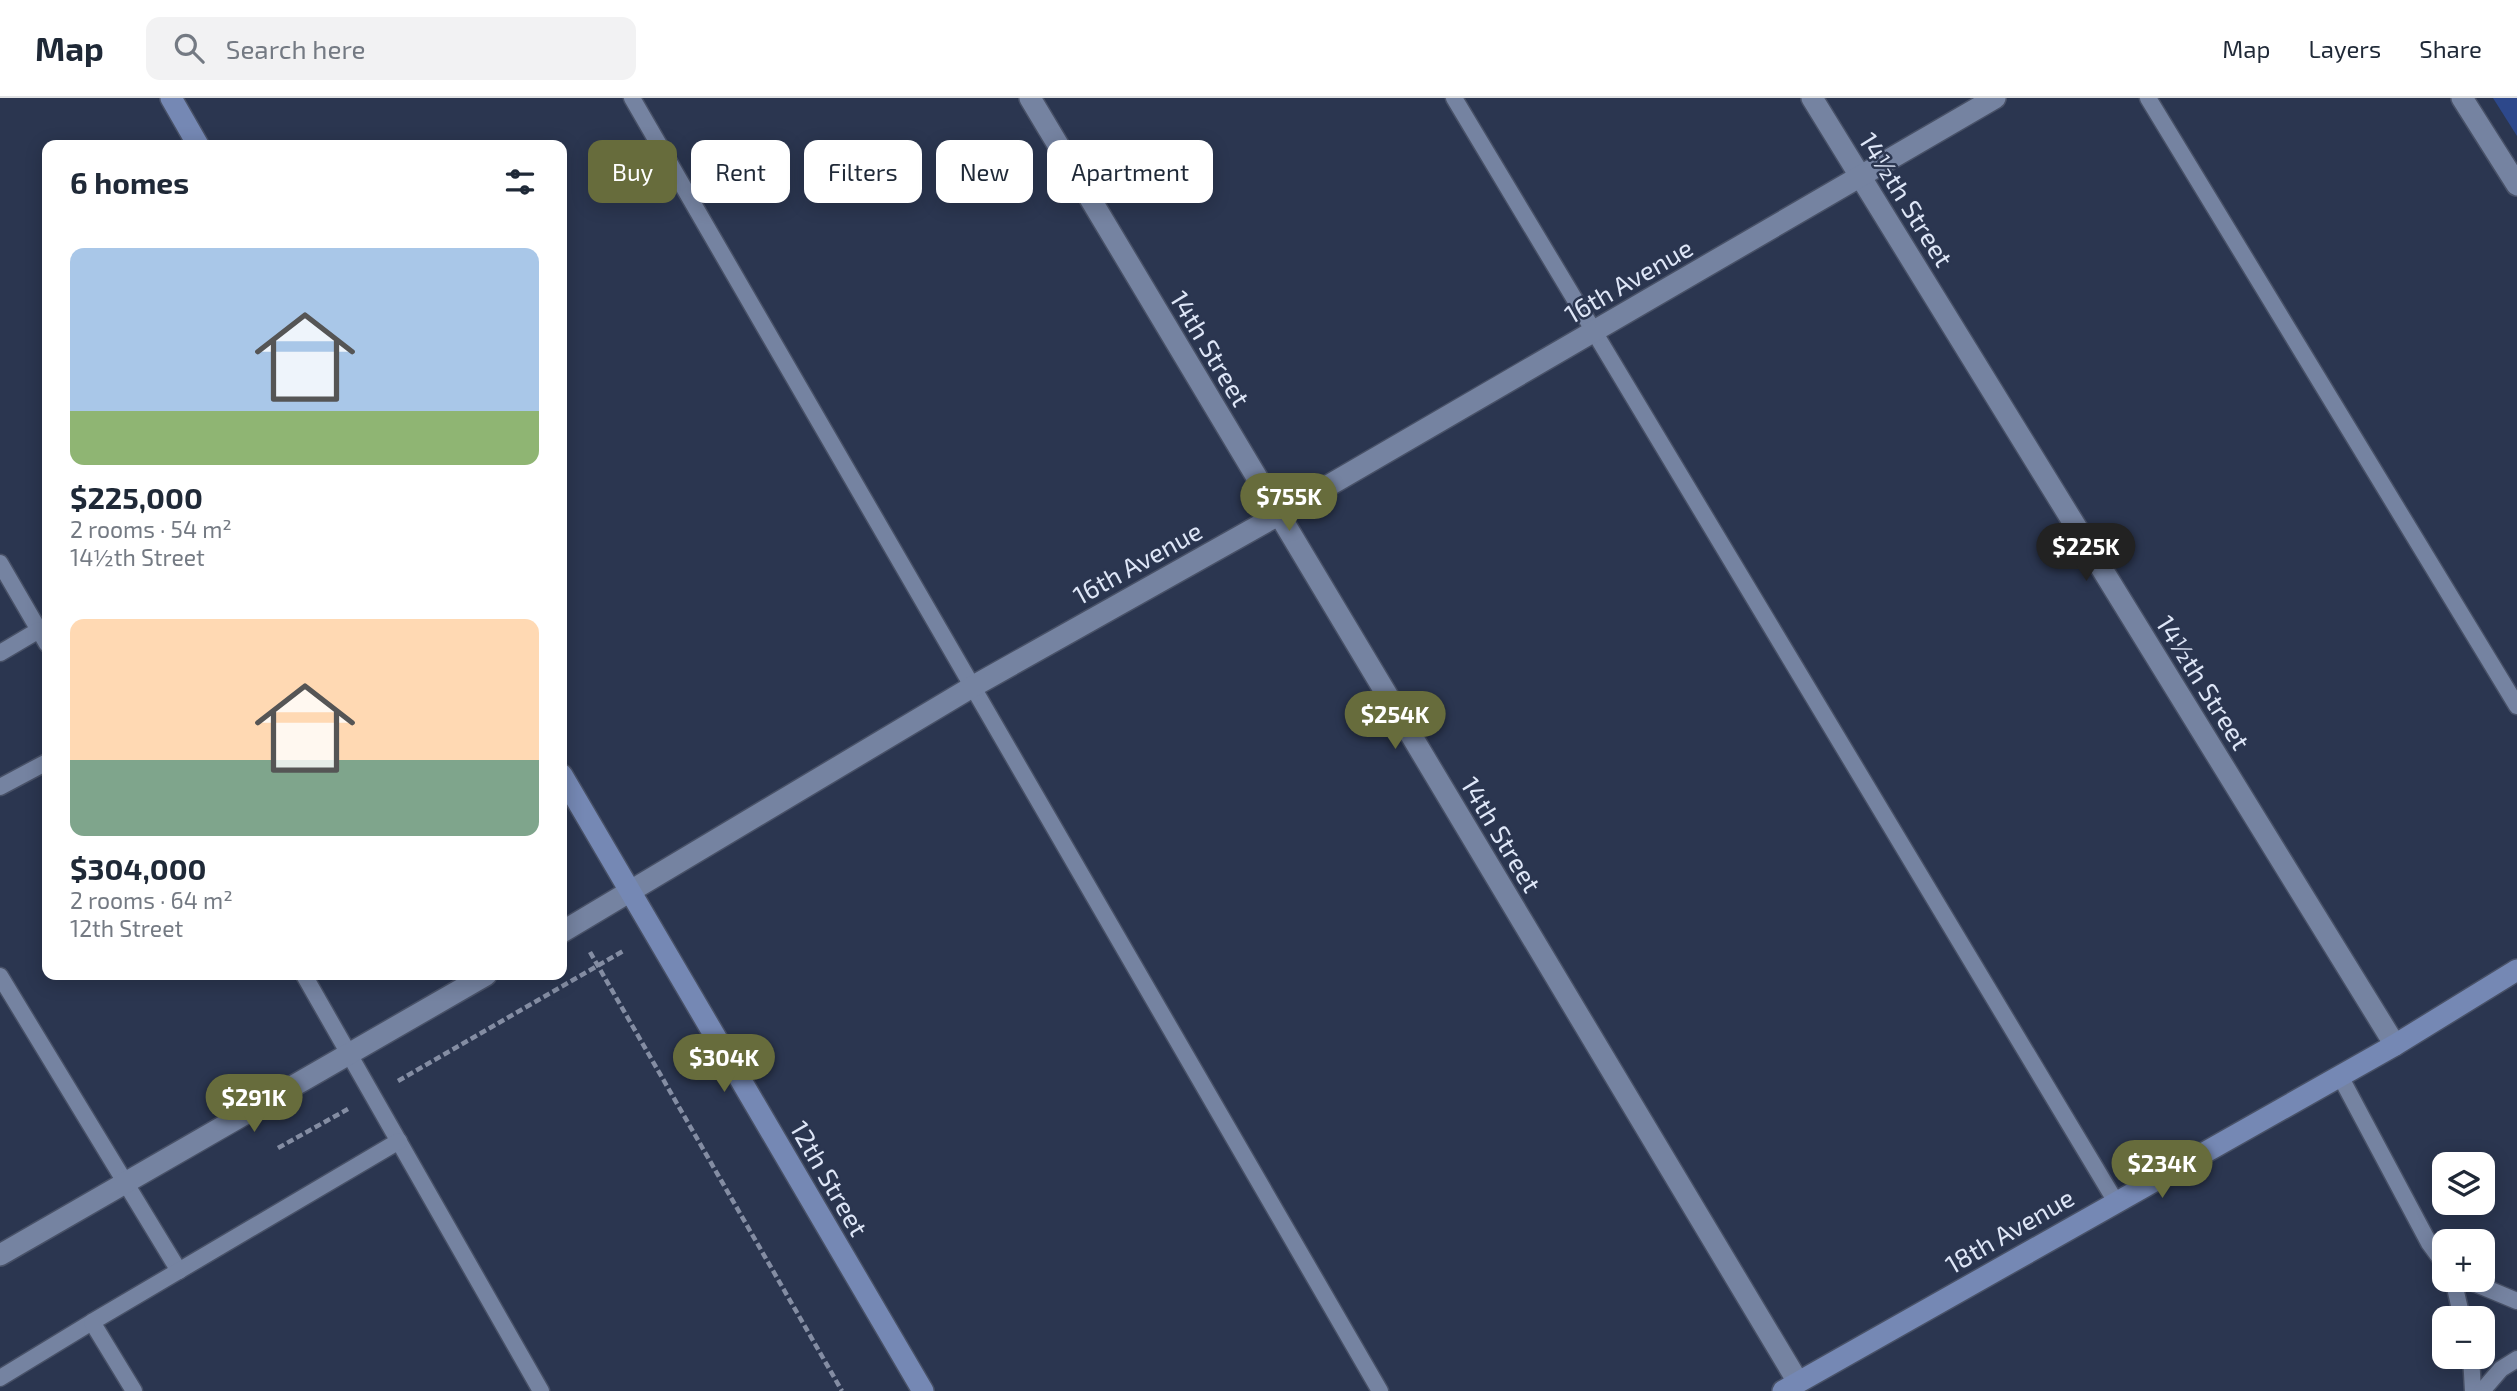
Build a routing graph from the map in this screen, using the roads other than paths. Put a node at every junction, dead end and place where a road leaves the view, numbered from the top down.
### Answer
1 (171, 98) edge
2 (632, 98) edge
3 (1030, 98) edge
4 (1454, 98) edge
5 (1812, 98) edge
6 (1995, 98) edge
7 (2148, 98) edge
8 (2462, 98) edge
9 (195, 140) edge
10 (1861, 177) junction
11 (2517, 185) edge
12 (1596, 332) junction
13 (1278, 515) junction
14 (0, 563) edge
15 (42, 635) edge
16 (42, 637) edge
17 (0, 653) edge
18 (972, 687) junction
19 (2517, 706) edge
20 (42, 765) edge
21 (567, 784) edge
22 (0, 787) edge
23 (630, 893) junction
24 (567, 929) edge
25 (2517, 970) edge
26 (0, 976) edge
27 (307, 980) edge
28 (477, 980) edge
29 (2395, 1045) junction
30 (349, 1053) junction
31 (2340, 1076) junction
32 (399, 1141) junction
33 (127, 1184) junction
34 (2116, 1202) junction
35 (2432, 1245) edge
36 (0, 1255) edge
37 (179, 1271) junction
38 (2495, 1292) edge
39 (2517, 1301) edge
40 (92, 1322) junction
41 (2517, 1359) edge
42 (2471, 1369) edge
43 (0, 1378) edge
44 (1790, 1386) edge
45 (134, 1391) edge
46 (541, 1391) edge
47 (923, 1391) edge
48 (1380, 1391) edge
49 (2473, 1391) edge
50 (2482, 1391) edge

1 - 9 street
2 - 18 lane
3 - 13 street, 14th Street
4 - 12 lane
5 - 10 street, 14½th Street
6 - 10 street, 16th Avenue
7 - 19 lane
8 - 11 street
10 - 12 street, 16th Avenue
10 - 29 street, 14½th Street
12 - 13 street, 16th Avenue
12 - 34 lane
13 - 18 street, 16th Avenue
13 - 44 street, 14th Street
14 - 15 lane
16 - 17 lane
18 - 23 street, 16th Avenue
18 - 48 lane
20 - 22 lane
21 - 23 street, 12th Street
23 - 24 street, 16th Avenue
23 - 47 street, 12th Street
25 - 29 street, 18th Avenue
26 - 33 lane
27 - 30 lane
28 - 30 street
29 - 31 street, 18th Avenue
30 - 32 lane
30 - 33 street
31 - 34 street, 18th Avenue
31 - 35 lane
32 - 37 lane
32 - 46 lane
33 - 36 street
33 - 37 lane
34 - 44 street, 18th Avenue
37 - 40 lane
38 - 39 lane
40 - 43 lane
40 - 45 lane
41 - 50 lane
42 - 49 lane

